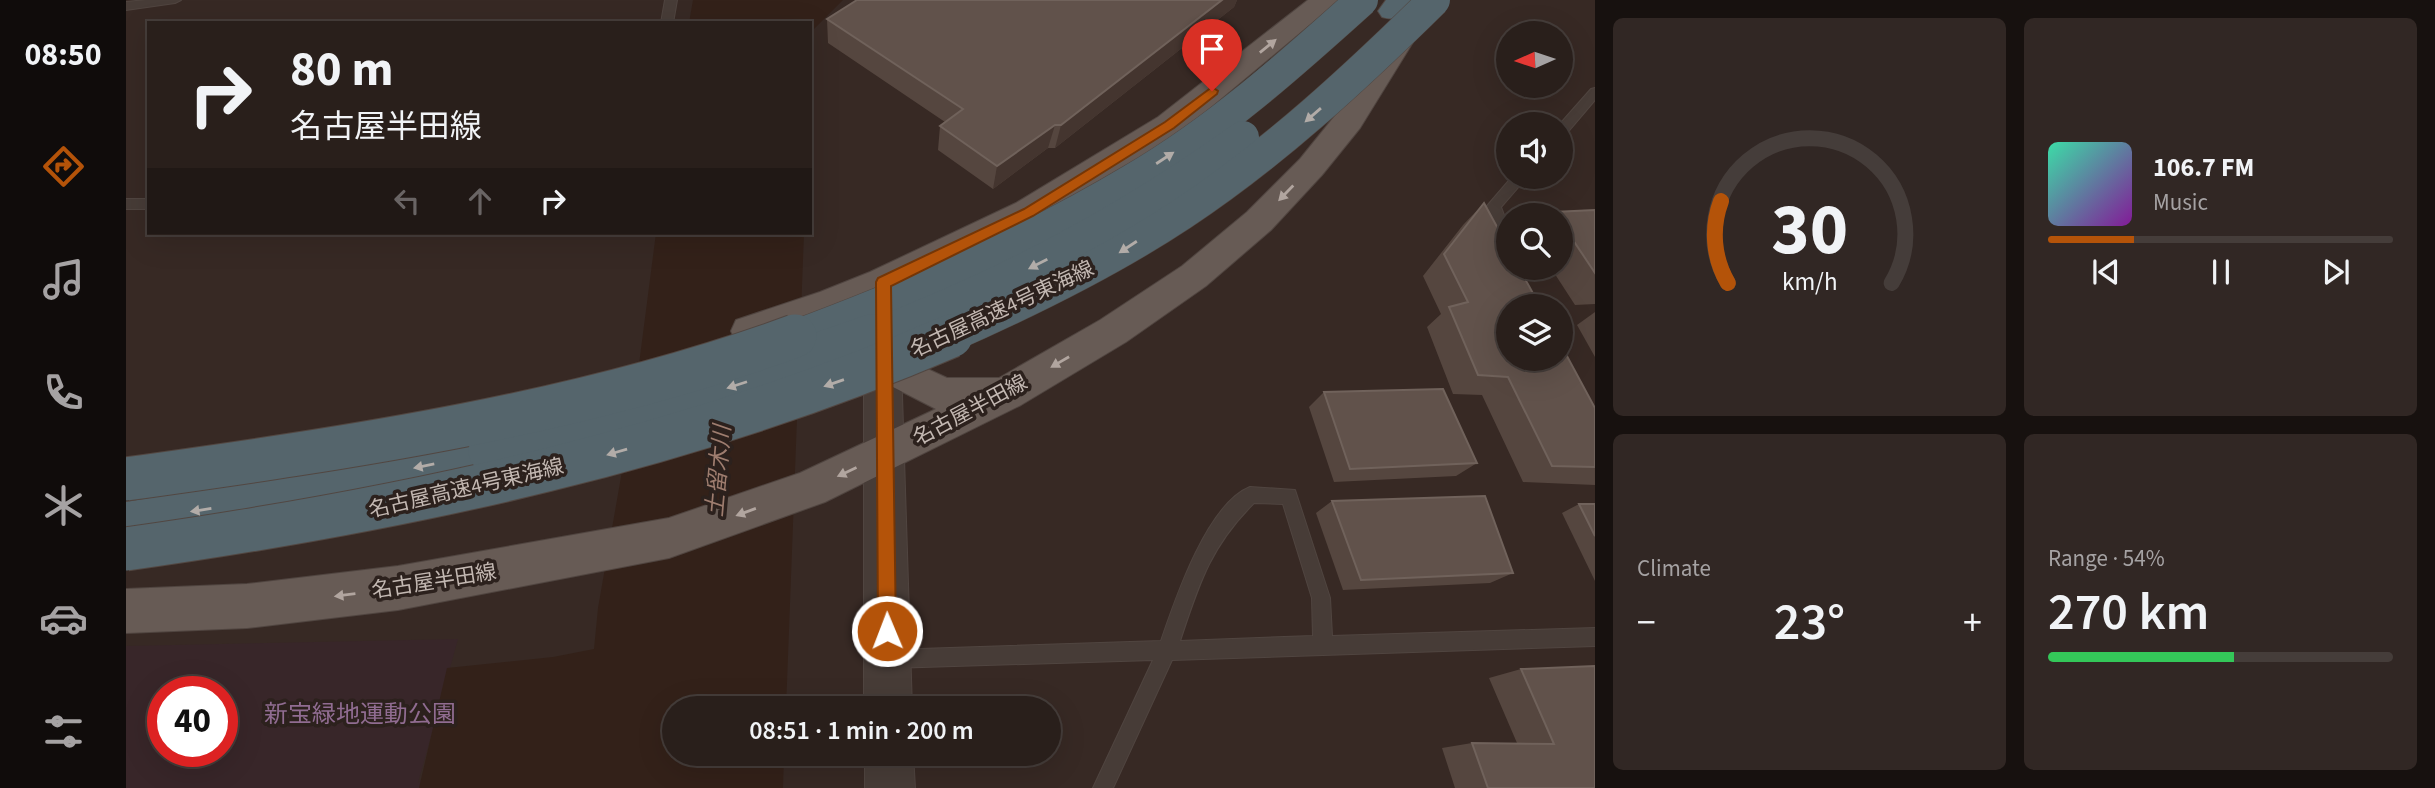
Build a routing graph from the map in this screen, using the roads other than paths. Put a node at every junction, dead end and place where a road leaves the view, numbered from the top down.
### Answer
1 (175, 0) edge
2 (671, 0) edge
3 (1325, 0) edge
4 (1434, 0) edge
5 (1395, 3) edge
6 (126, 6) edge
7 (667, 21) edge
8 (1595, 92) edge
9 (1573, 117) edge
10 (1509, 189) edge
11 (1497, 203) edge
12 (126, 204) edge
13 (147, 204) edge
14 (883, 282) junction
15 (882, 333) junction
16 (1007, 393) junction
17 (393, 424) junction
18 (884, 455) junction
19 (126, 457) edge
20 (126, 479) edge
21 (126, 487) edge
22 (126, 522) edge
23 (126, 550) edge
24 (126, 611) edge
25 (1595, 637) edge
26 (1323, 646) junction
27 (1167, 650) junction
28 (887, 659) junction
29 (888, 696) edge
30 (889, 766) edge
31 (890, 788) edge
32 (1103, 788) edge

1 - 6 lane
2 - 7 lane
14 -> 3 main road
4 -> 23 highway, 名古屋高速4号東海線, bridge
5 -> 16 main road, 名古屋半田線
20 -> 5 highway, bridge
5 -> 22 highway, bridge
8 - 9 lane
10 - 11 lane
12 - 13 lane
14 - 15 street
14 - 17 main road
15 - 16 main road
15 - 18 street
16 - 18 main road, 名古屋半田線
17 - 19 main road
17 - 21 highway
18 -> 24 main road, 名古屋半田線
18 - 28 street
25 - 26 lane
26 - 27 lane
26 - 27 lane
27 - 28 lane
27 - 32 lane
28 - 29 street
30 - 31 street

